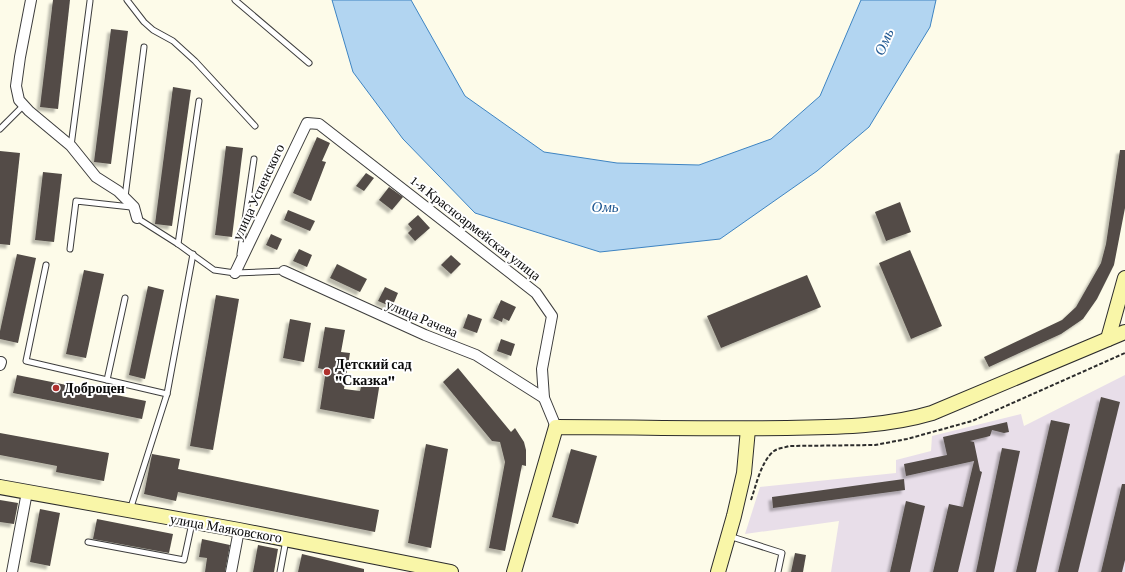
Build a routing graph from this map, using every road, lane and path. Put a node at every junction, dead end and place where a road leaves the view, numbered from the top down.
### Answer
1 (31, 0) edge
2 (127, 0) edge
3 (235, 0) edge
4 (90, 1) edge
5 (144, 47) dead end
6 (309, 63) dead end
7 (199, 101) dead end
8 (24, 105) junction
9 (307, 123) joint
10 (255, 126) dead end
11 (0, 129) edge
12 (71, 146) junction
13 (254, 159) dead end
14 (124, 198) junction
15 (134, 207) junction
16 (137, 218) joint
17 (178, 244) junction
18 (70, 249) dead end
19 (193, 254) junction
20 (46, 265) dead end
21 (237, 269) junction
22 (284, 271) joint
23 (1125, 278) edge
24 (125, 298) dead end
25 (1125, 332) edge
26 (1108, 339) junction
27 (1125, 353) edge
28 (107, 380) junction
29 (168, 394) junction
30 (544, 398) junction
31 (556, 427) junction
32 (748, 429) junction
33 (0, 487) edge
34 (27, 492) junction
35 (750, 502) dead end
36 (130, 511) junction
37 (192, 522) junction
38 (239, 530) junction
39 (728, 536) junction
40 (286, 539) junction
41 (88, 542) dead end
42 (12, 572) edge
43 (231, 572) edge
44 (280, 572) edge
45 (451, 572) edge
46 (514, 572) edge
47 (718, 572) edge
48 (778, 572) edge

1 - 8 street
2 - 10 lane
3 - 6 lane
4 - 12 lane
5 - 14 lane
7 - 17 lane
8 - 11 lane
8 - 12 street
9 - 21 street, улица Успенского
9 - 30 street, 1-я Красноармейская улица
12 - 14 street
13 - 21 lane
14 - 15 street
15 - 16 street
15 - 18 lane
16 - 17 lane
17 - 19 lane
19 - 21 lane
19 - 29 lane
20 - 28 lane
21 - 22 lane
22 - 30 street, улица Рачева
23 - 26 street
24 - 28 lane
25 - 26 street
26 - 32 street
27 - 35 path
28 - 29 lane
29 - 36 lane
30 - 31 street, 1-я Красноармейская улица
31 - 32 street
31 - 46 street
32 - 39 street
33 - 34 street, улица Маяковского
34 - 36 street, улица Маяковского
34 - 42 street
36 - 37 street, улица Маяковского
37 - 38 street, улица Маяковского
37 - 41 lane
38 - 40 street, улица Маяковского
38 - 43 street
39 - 47 street
39 - 48 lane
40 - 44 lane
40 - 45 street, улица Маяковского

